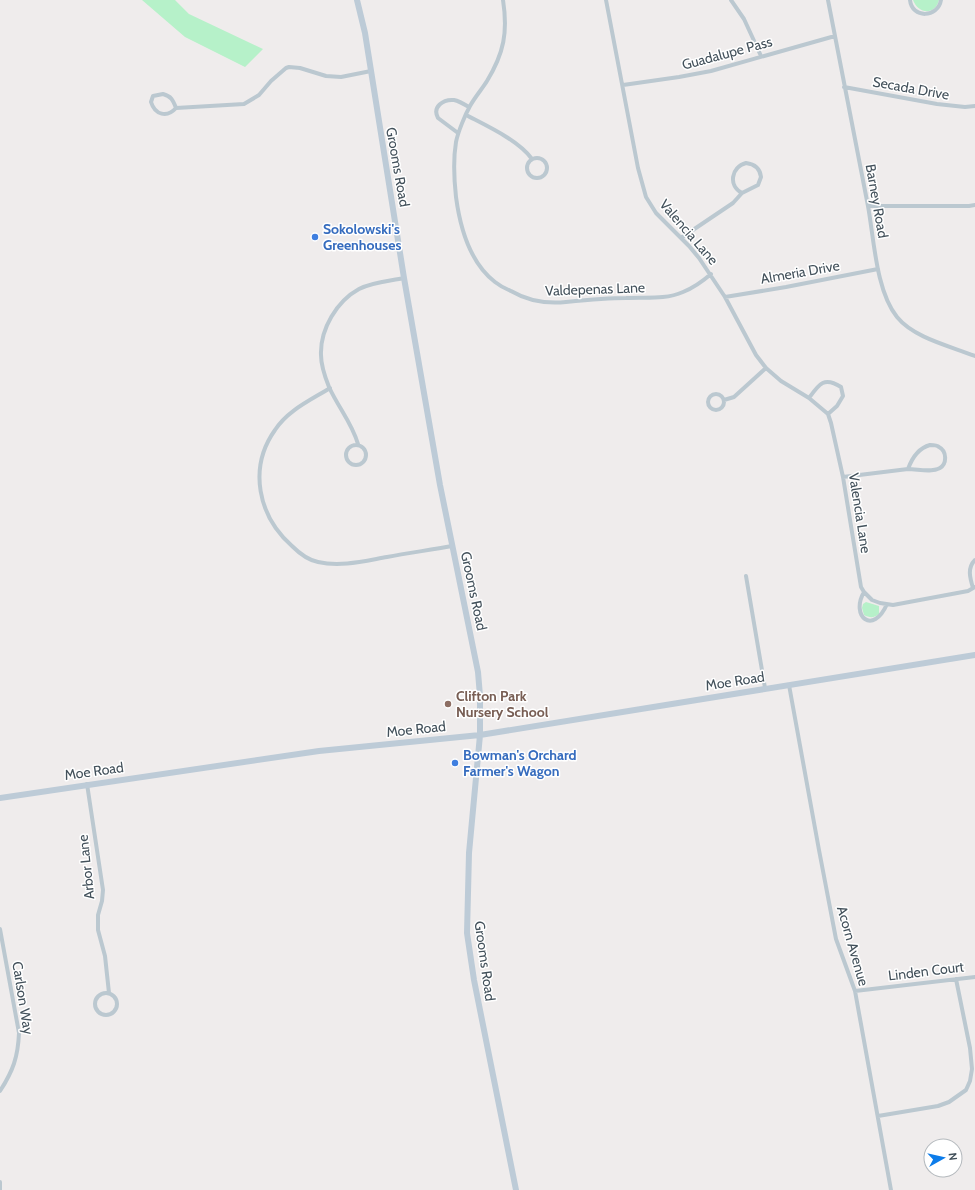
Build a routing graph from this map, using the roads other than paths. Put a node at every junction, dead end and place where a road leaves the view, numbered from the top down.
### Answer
1 (357, 0) edge
2 (503, 0) edge
3 (606, 0) edge
4 (731, 0) edge
5 (828, 0) edge
6 (910, 0) edge
7 (941, 0) edge
8 (835, 36) junction
9 (761, 56) junction
10 (371, 71) junction
11 (622, 85) junction
12 (844, 87) junction
13 (975, 106) edge
14 (469, 107) junction
15 (176, 108) junction
16 (466, 115) junction
17 (458, 134) junction
18 (532, 159) junction
19 (742, 194) junction
20 (975, 205) edge
21 (868, 206) junction
22 (681, 238) junction
23 (878, 269) junction
24 (711, 274) junction
25 (404, 278) junction
26 (725, 296) junction
27 (975, 350) edge
28 (974, 356) edge
29 (766, 368) junction
30 (330, 388) junction
31 (809, 398) junction
32 (724, 400) junction
33 (828, 414) junction
34 (358, 444) junction
35 (908, 468) junction
36 (843, 477) junction
37 (452, 546) junction
38 (975, 560) edge
39 (746, 576) dead end
40 (974, 588) edge
41 (864, 592) junction
42 (887, 604) junction
43 (975, 655) edge
44 (789, 685) junction
45 (765, 688) junction
46 (480, 735) junction
47 (87, 784) junction
48 (0, 798) edge
49 (0, 929) edge
50 (975, 976) edge
51 (956, 979) junction
52 (855, 991) junction
53 (109, 993) junction
54 (0, 1091) edge
55 (878, 1116) junction
56 (0, 1182) edge
57 (0, 1190) edge
58 (516, 1190) edge
59 (891, 1190) edge

1 - 10 street, Grooms Road
2 - 14 street, Valdepenas Lane
3 - 11 street, Valencia Lane
4 - 9 street
5 - 8 street, Barney Road
6 - 7 street
8 - 9 street, Guadalupe Pass
8 - 12 street, Barney Road
9 - 11 street, Guadalupe Pass
10 - 15 street
10 - 25 street, Grooms Road
11 - 22 street, Valencia Lane
12 - 13 street, Secada Drive
12 - 21 street, Barney Road
14 - 16 street, Valdepenas Lane
14 - 17 street
15 - 15 street
16 - 17 street, Valdepenas Lane
16 - 18 street
17 - 24 street, Valdepenas Lane
18 - 18 street
19 - 19 street
19 - 22 street
20 - 21 street
21 - 23 street, Barney Road
22 - 24 street, Valencia Lane
23 - 26 street, Almeria Drive
23 - 28 street, Barney Road
24 - 26 street, Valencia Lane
25 - 30 street
25 - 37 street, Grooms Road
26 - 29 street, Valencia Lane
27 - 28 street
29 - 31 street, Valencia Lane
29 - 32 street
30 - 34 street
30 - 37 street
31 - 33 street, Valencia Lane
31 - 33 street
32 - 32 street
33 - 36 street, Valencia Lane
34 - 34 street
35 - 35 street
35 - 36 street
36 - 41 street, Valencia Lane
37 - 46 street, Grooms Road
38 - 40 street
39 - 45 street
40 - 42 street
41 - 42 street
41 - 42 street
43 - 44 street, Moe Road
44 - 45 street, Moe Road
44 - 52 street, Acorn Avenue
45 - 46 street, Moe Road
46 - 47 street, Moe Road
46 - 58 street, Grooms Road
47 - 48 street, Moe Road
47 - 53 street, Arbor Lane
49 - 54 street, Carlson Way
50 - 51 street, Linden Court
51 - 52 street, Linden Court
51 - 55 street
52 - 55 street, Acorn Avenue
53 - 53 street, Arbor Lane
55 - 59 street, Acorn Avenue
56 - 57 street

